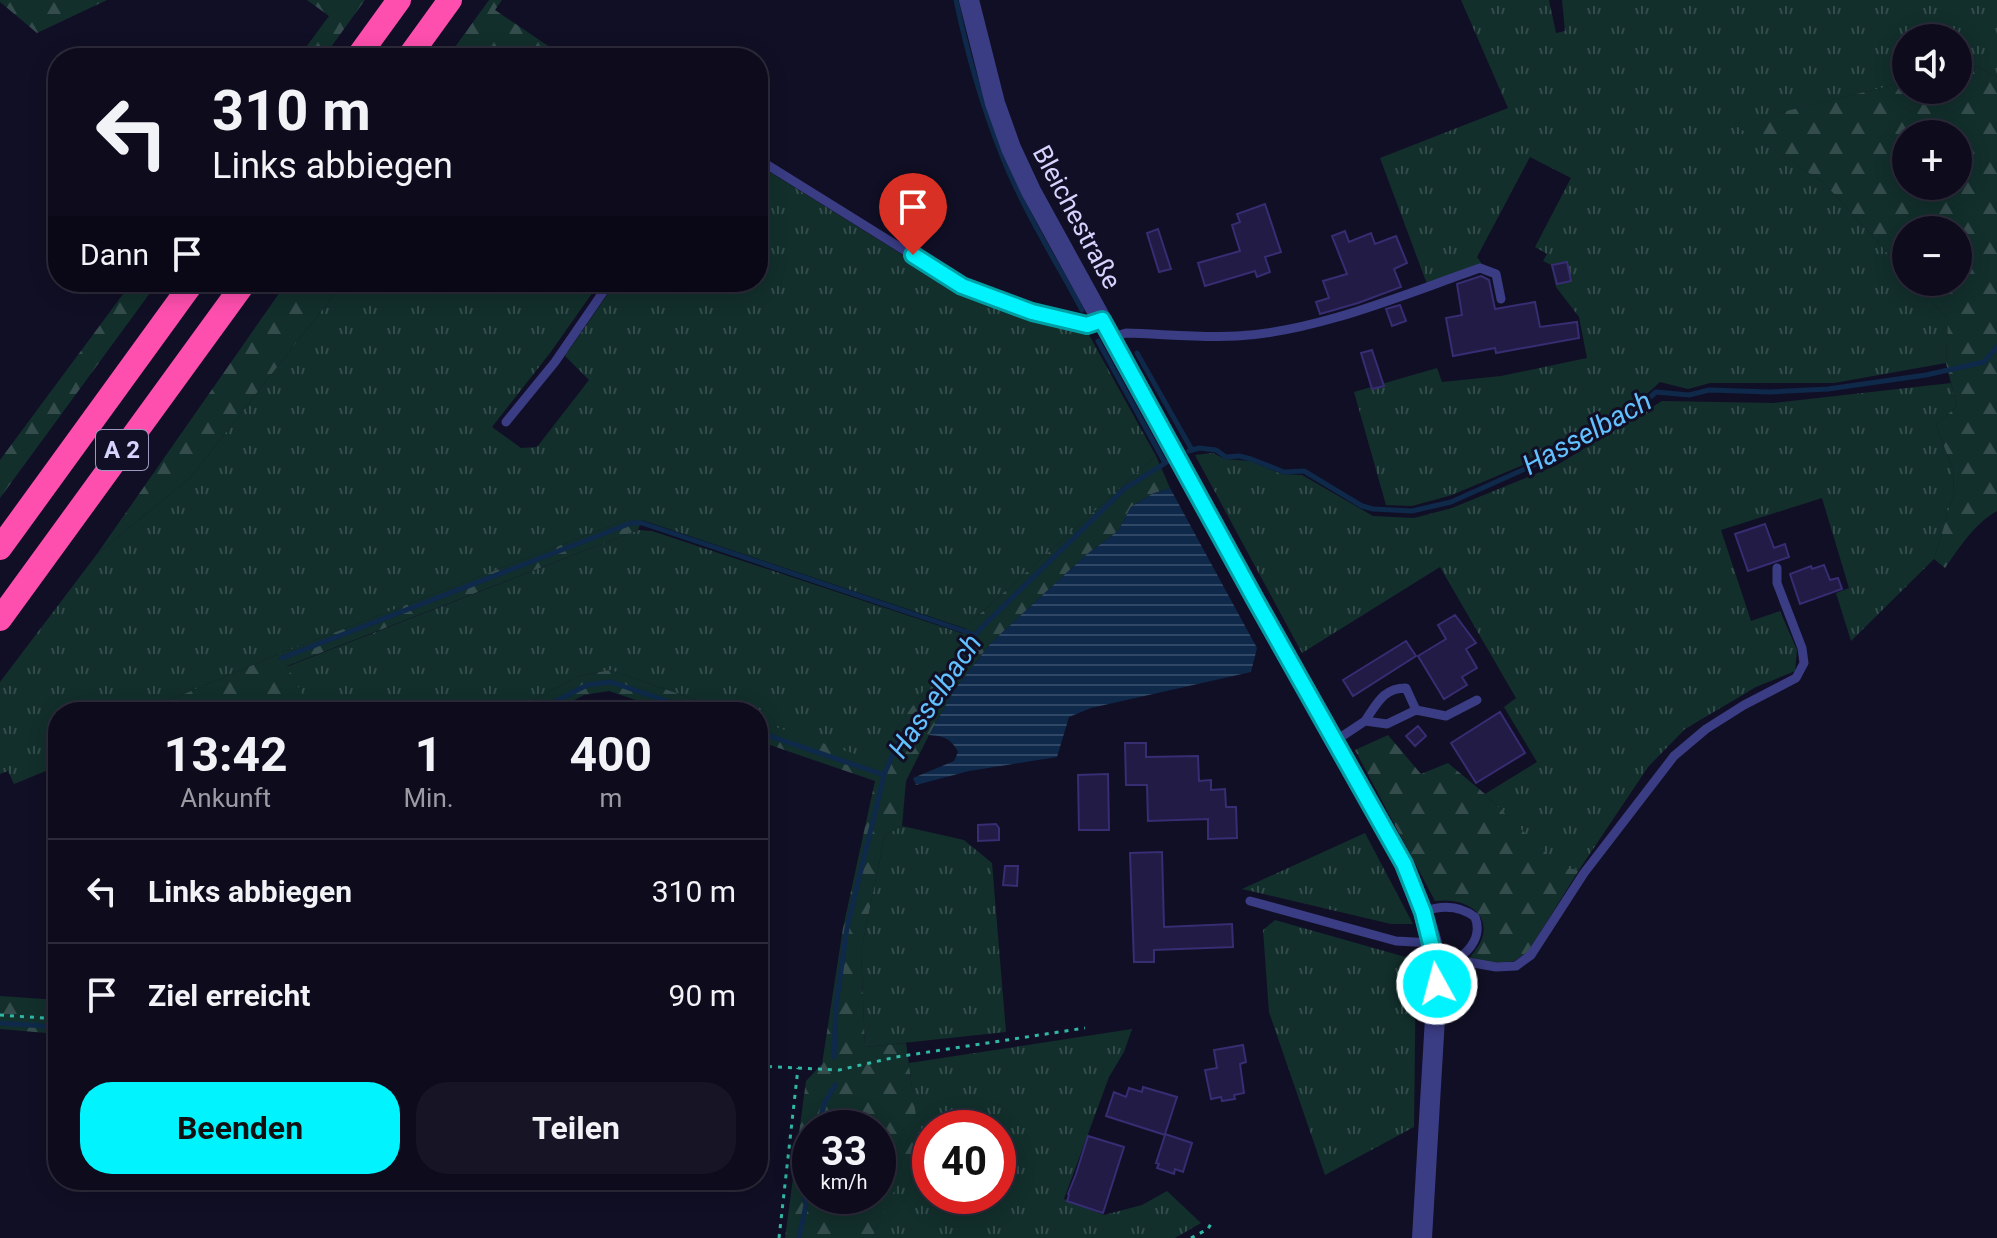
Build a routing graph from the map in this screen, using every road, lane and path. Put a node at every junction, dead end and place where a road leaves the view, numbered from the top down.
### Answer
1 (399, 0) edge
2 (450, 0) edge
3 (969, 0) edge
4 (364, 48) edge
5 (415, 48) edge
6 (768, 165) edge
7 (186, 292) edge
8 (238, 292) edge
9 (603, 292) edge
10 (1501, 299) dead end
11 (1107, 329) junction
12 (506, 422) dead end
13 (0, 548) edge
14 (1777, 568) dead end
15 (0, 619) edge
16 (1477, 700) dead end
17 (1416, 710) junction
18 (1365, 721) junction
19 (1335, 741) junction
20 (1250, 901) dead end
21 (1423, 912) junction
22 (1433, 950) junction
23 (1456, 960) junction
24 (0, 1015) edge
25 (48, 1018) edge
26 (1085, 1028) dead end
27 (768, 1066) edge
28 (798, 1068) junction
29 (1212, 1222) dead end
30 (779, 1238) edge
31 (1191, 1238) edge
32 (1422, 1238) edge

1 - 4 highway
2 - 5 highway
3 - 11 street, Bleichestraße
6 - 11 lane
7 - 13 highway, A 2
8 - 15 highway, A 2
9 - 12 lane
10 - 11 lane
11 - 19 street, Bleichestraße
14 - 23 lane
16 - 17 lane
17 - 18 lane
17 - 18 lane
18 - 19 lane
19 - 21 street, Bleichestraße
20 - 22 lane
21 - 22 street, Bleichestraße
21 - 23 lane
22 - 23 lane
22 - 32 street, Bleichestraße
24 - 25 path
26 - 28 path
27 - 28 path
28 - 30 path
29 - 31 path

